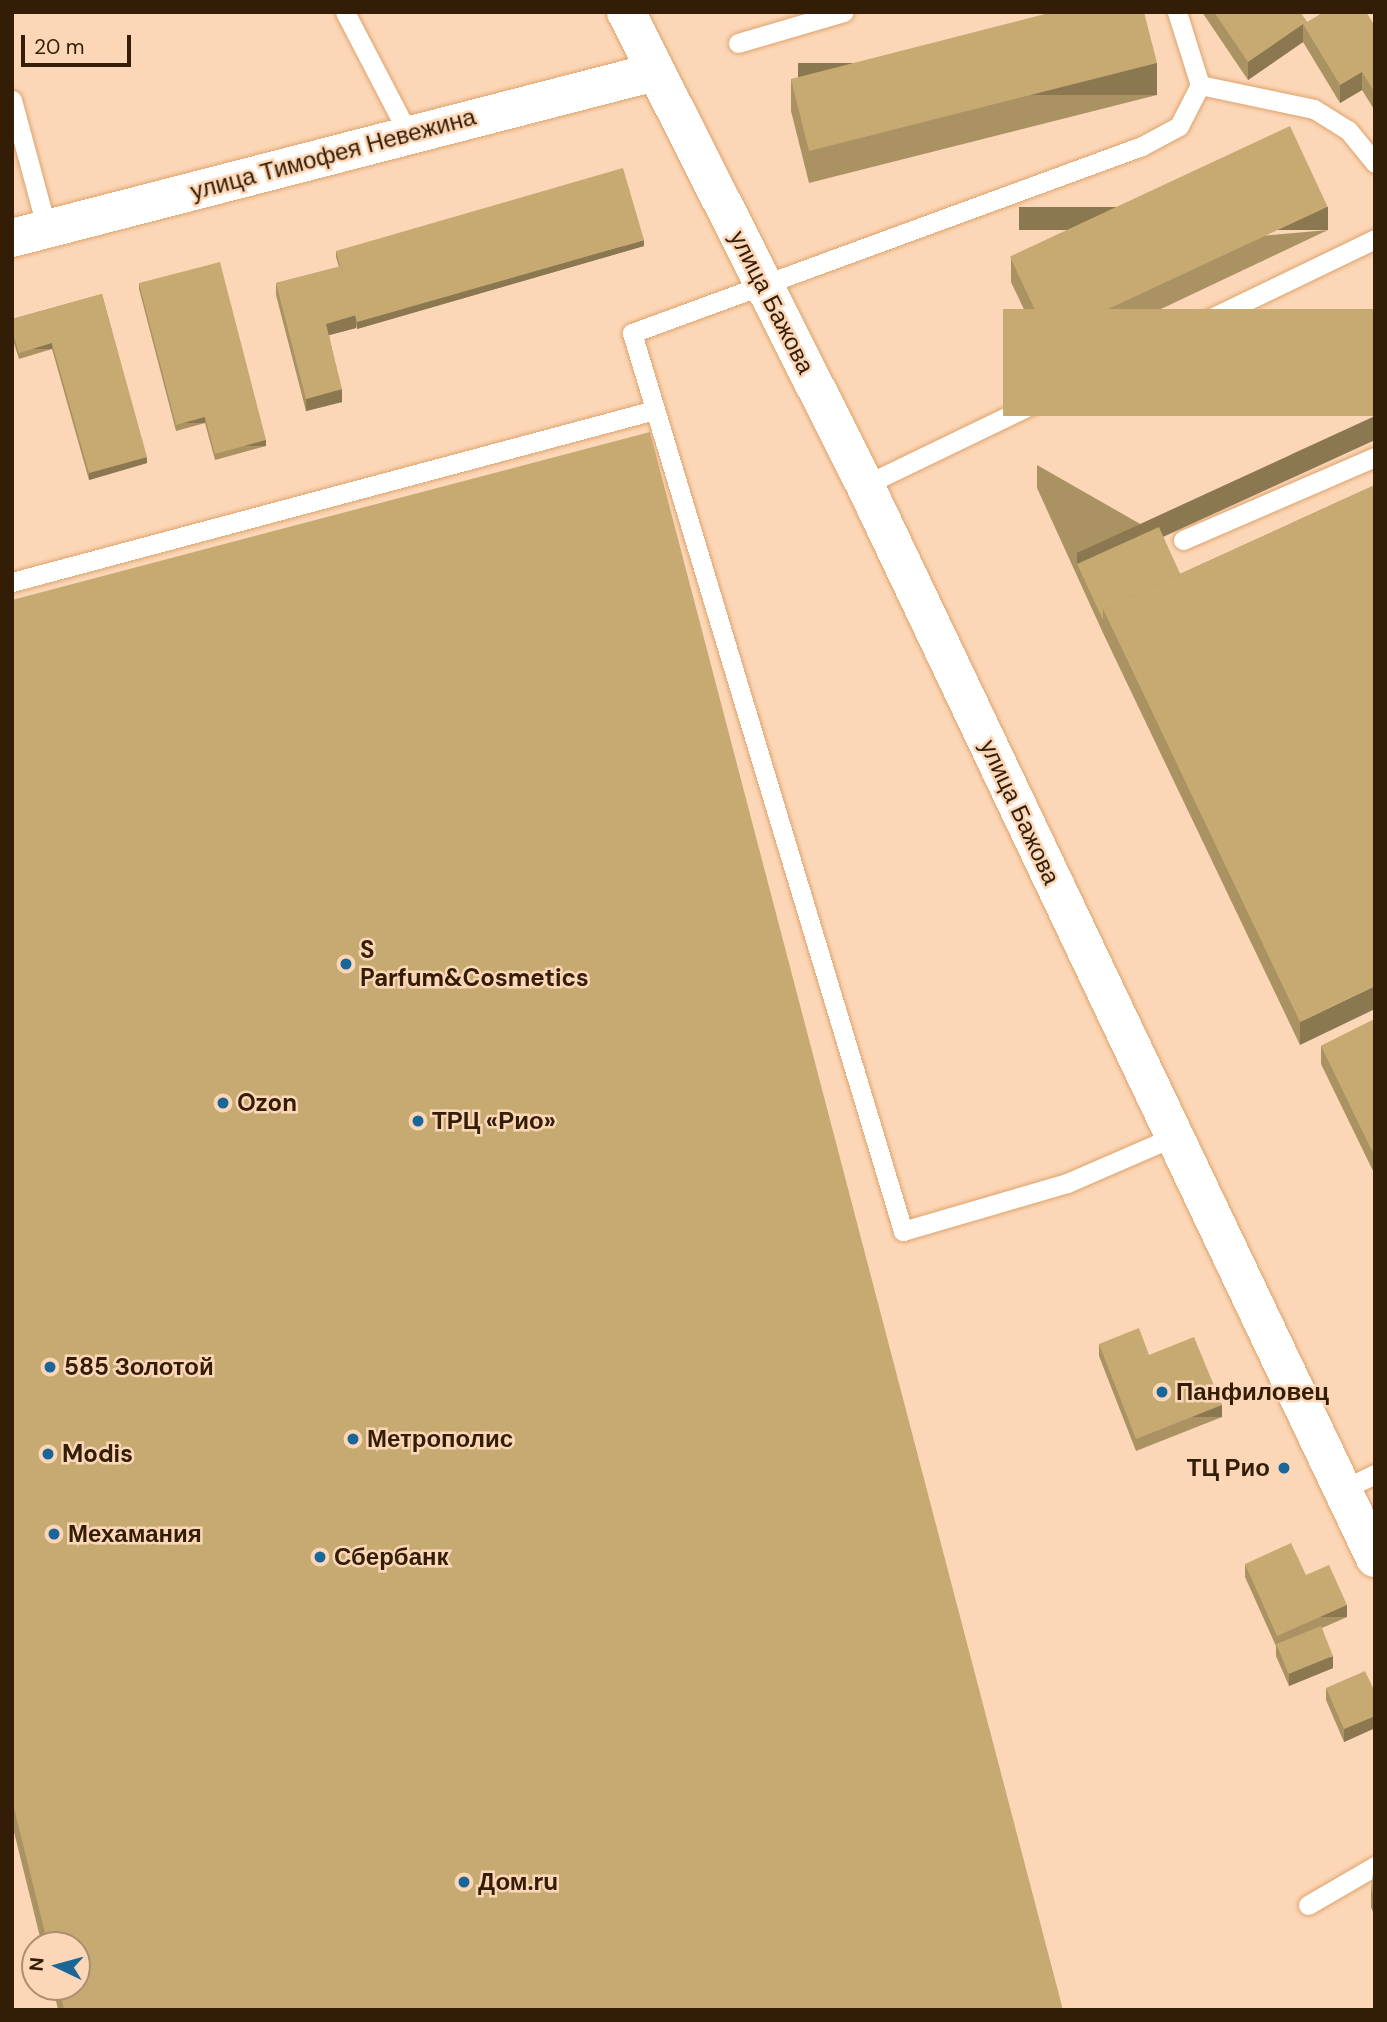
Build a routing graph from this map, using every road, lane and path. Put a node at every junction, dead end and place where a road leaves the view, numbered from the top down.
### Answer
1 (345, 12) edge
2 (626, 12) edge
3 (844, 12) edge
4 (1177, 12) edge
5 (738, 43) dead end
6 (655, 72) junction
7 (1200, 85) junction
8 (12, 100) edge
9 (408, 133) junction
10 (1375, 163) edge
11 (30, 234) edge
12 (1375, 239) edge
13 (762, 283) junction
14 (655, 410) junction
15 (1375, 457) edge
16 (865, 485) junction
17 (1183, 540) edge
18 (12, 582) edge
19 (1173, 1137) junction
20 (1358, 1482) edge
21 (1375, 1558) edge
22 (1375, 1866) edge
23 (1308, 1905) dead end

1 - 9 lane
2 - 6 main road, улица Бажова
3 - 5 lane
4 - 7 lane
6 - 9 main road, улица Тимофея Невежина
6 - 13 main road, улица Бажова
7 - 10 lane
7 - 13 lane
8 - 11 lane
9 - 11 main road, улица Тимофея Невежина
12 - 16 lane
13 - 14 lane
13 - 16 main road, улица Бажова
14 - 18 lane
14 - 19 lane
15 - 17 lane
16 - 19 main road, улица Бажова
19 - 20 main road, улица Бажова
20 - 21 main road, улица Бажова
22 - 23 lane

